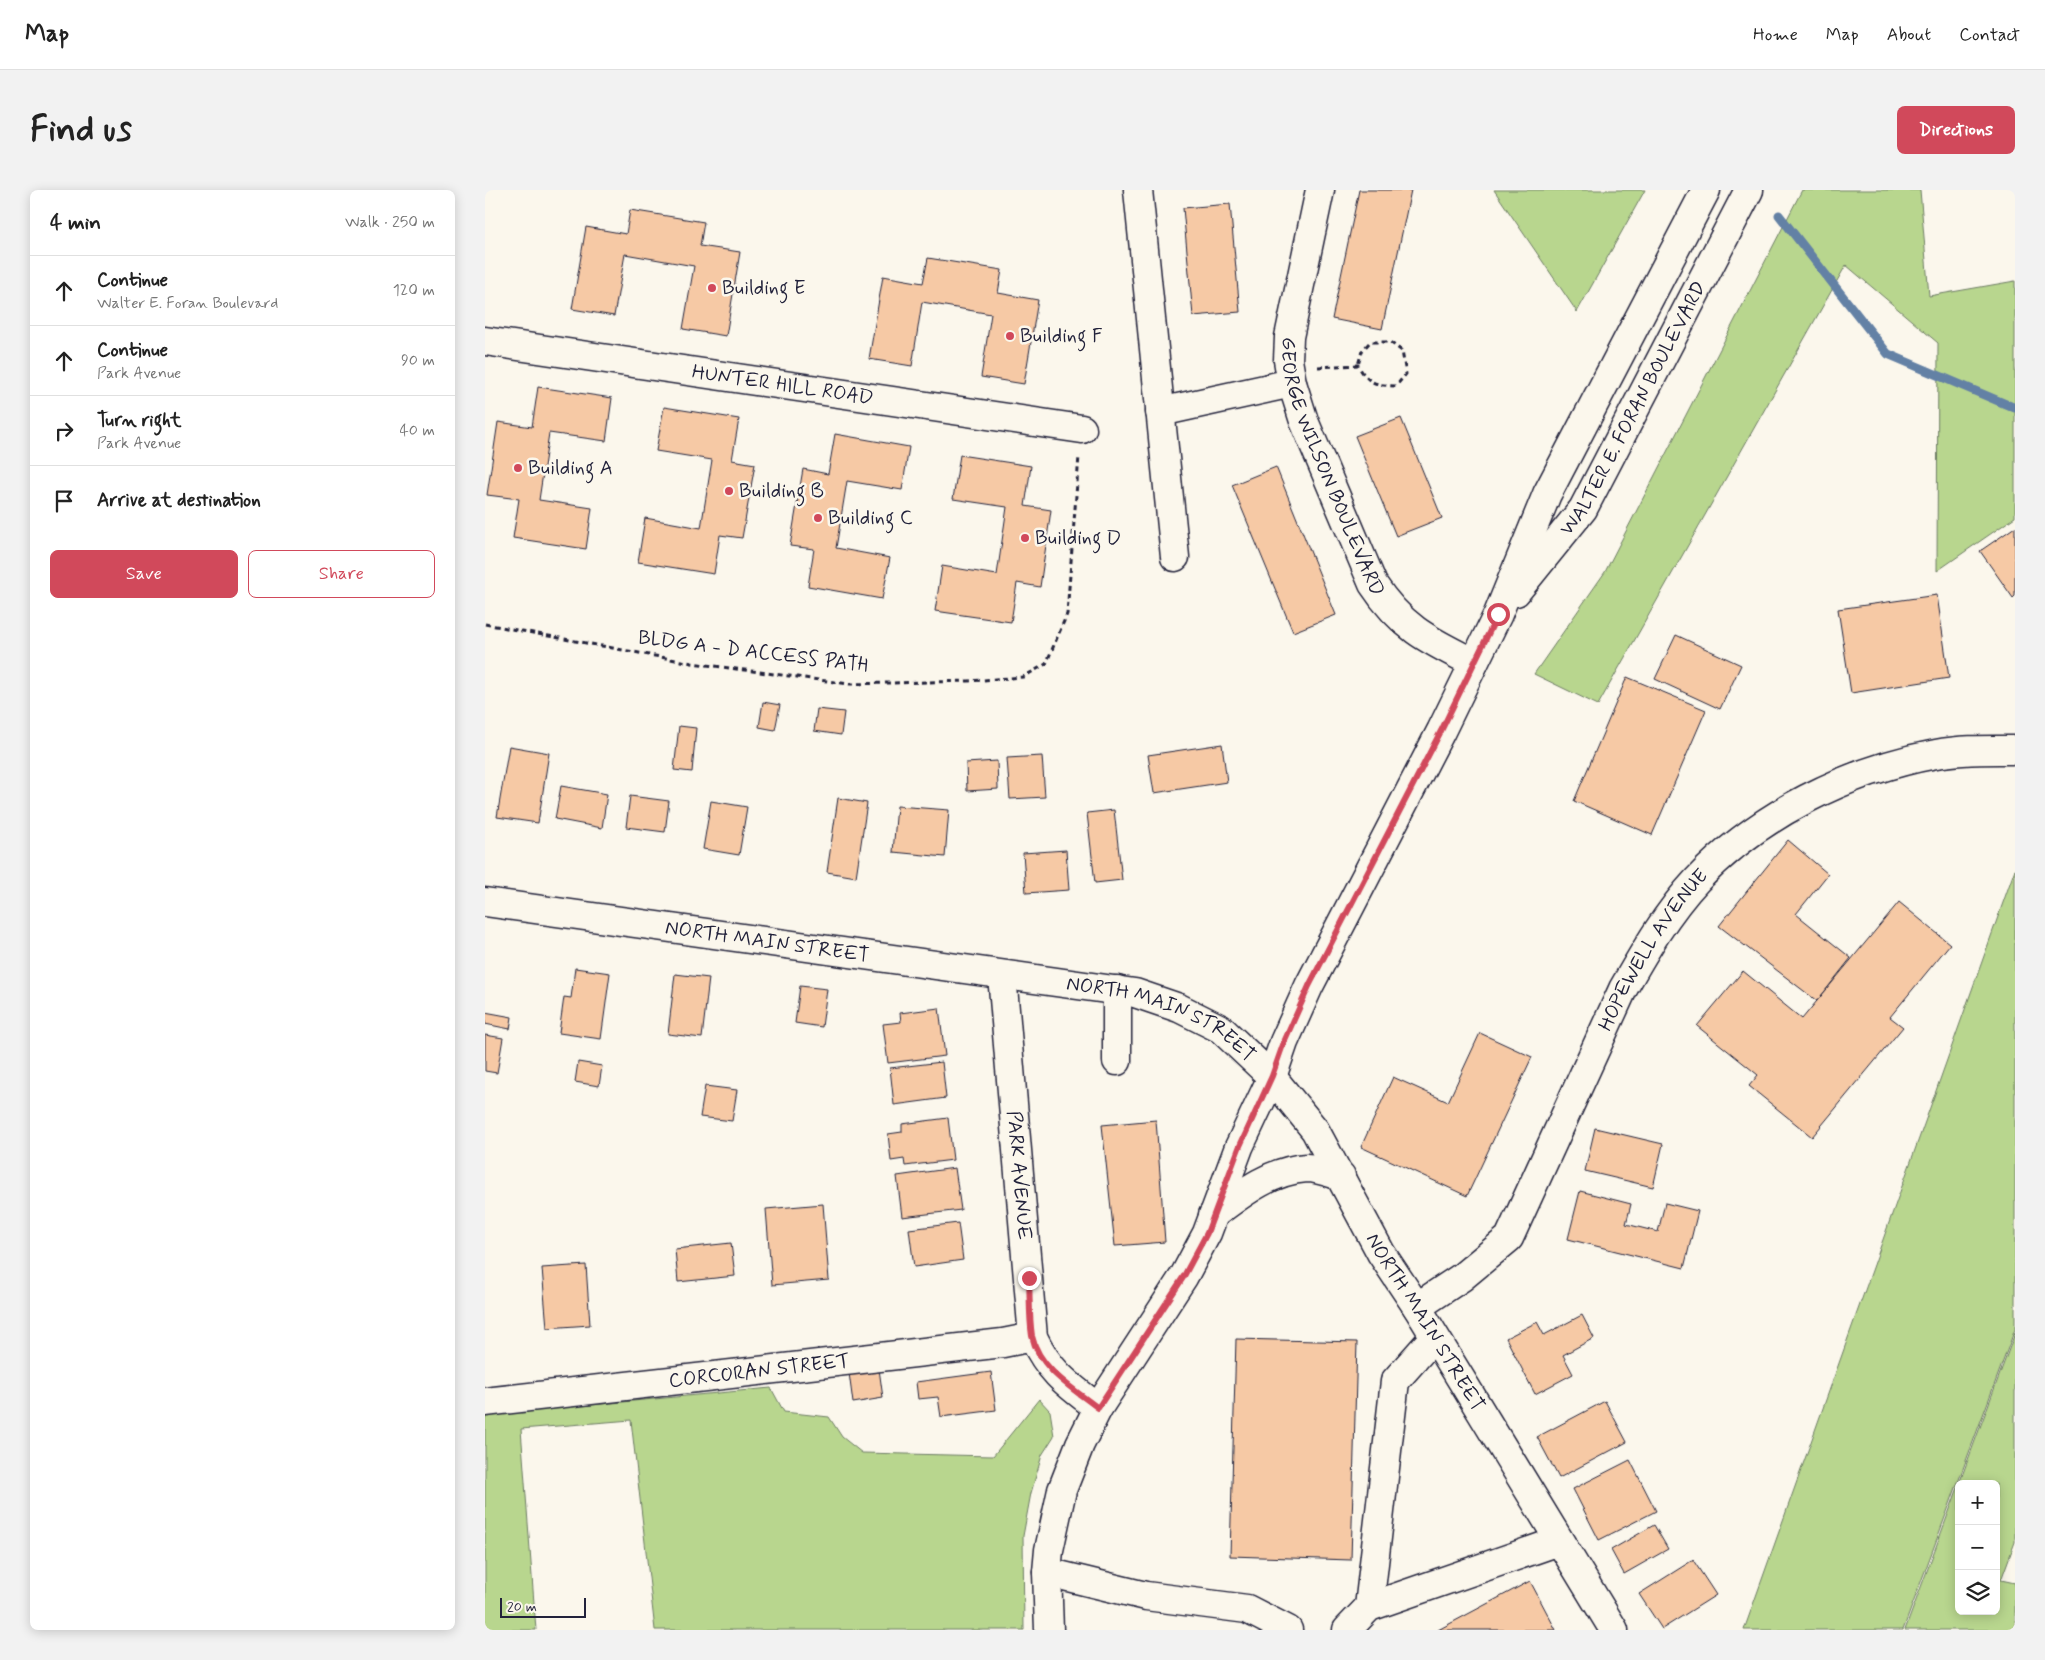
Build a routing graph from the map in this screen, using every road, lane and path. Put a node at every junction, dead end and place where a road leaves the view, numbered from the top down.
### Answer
1 (1138, 190) edge
2 (1320, 190) edge
3 (1706, 190) edge
4 (1749, 190) edge
5 (485, 341) edge
6 (1358, 365) junction
7 (1302, 375) junction
8 (1160, 412) junction
9 (1082, 430) joint
10 (1175, 557) dead end
11 (1498, 614) junction
12 (485, 624) edge
13 (1474, 663) junction
14 (2015, 750) edge
15 (485, 902) edge
16 (1002, 975) junction
17 (1117, 990) junction
18 (1117, 1061) dead end
19 (1272, 1076) junction
20 (1341, 1176) junction
21 (1213, 1215) junction
22 (1417, 1306) junction
23 (1033, 1336) junction
24 (1434, 1336) junction
25 (485, 1402) edge
26 (1098, 1408) junction
27 (1559, 1541) junction
28 (1047, 1572) junction
29 (1369, 1607) junction
30 (1049, 1630) edge
31 (1288, 1630) edge
32 (1347, 1630) edge
33 (1614, 1630) edge

1 - 8 street
2 - 7 street, GEORGE WILSON BOULEVARD
3 - 11 street, WALTER E. FORAN BOULEVARD
4 - 11 street, WALTER E. FORAN BOULEVARD
5 - 9 street, HUNTER HILL ROAD
6 - 6 path
6 - 7 path
7 - 8 street
7 - 13 street, GEORGE WILSON BOULEVARD
8 - 10 street
9 - 12 path, BLDG A - D ACCESS PATH
11 - 13 street, WALTER E. FORAN BOULEVARD
13 - 19 street, WALTER E. FORAN BOULEVARD
14 - 22 street, HOPEWELL AVENUE
15 - 16 street, NORTH MAIN STREET
16 - 17 street, NORTH MAIN STREET
16 - 23 street, PARK AVENUE
17 - 18 street
17 - 19 street, NORTH MAIN STREET
19 - 20 street, NORTH MAIN STREET
19 - 21 street
20 - 21 street
20 - 22 street, NORTH MAIN STREET
21 - 26 street
22 - 24 street, NORTH MAIN STREET
23 - 25 street, CORCORAN STREET
23 - 26 street, PARK AVENUE
24 - 27 street, NORTH MAIN STREET
24 - 29 street
26 - 28 street
27 - 29 street
27 - 33 street, NORTH MAIN STREET
28 - 30 street
28 - 31 street
29 - 32 street

